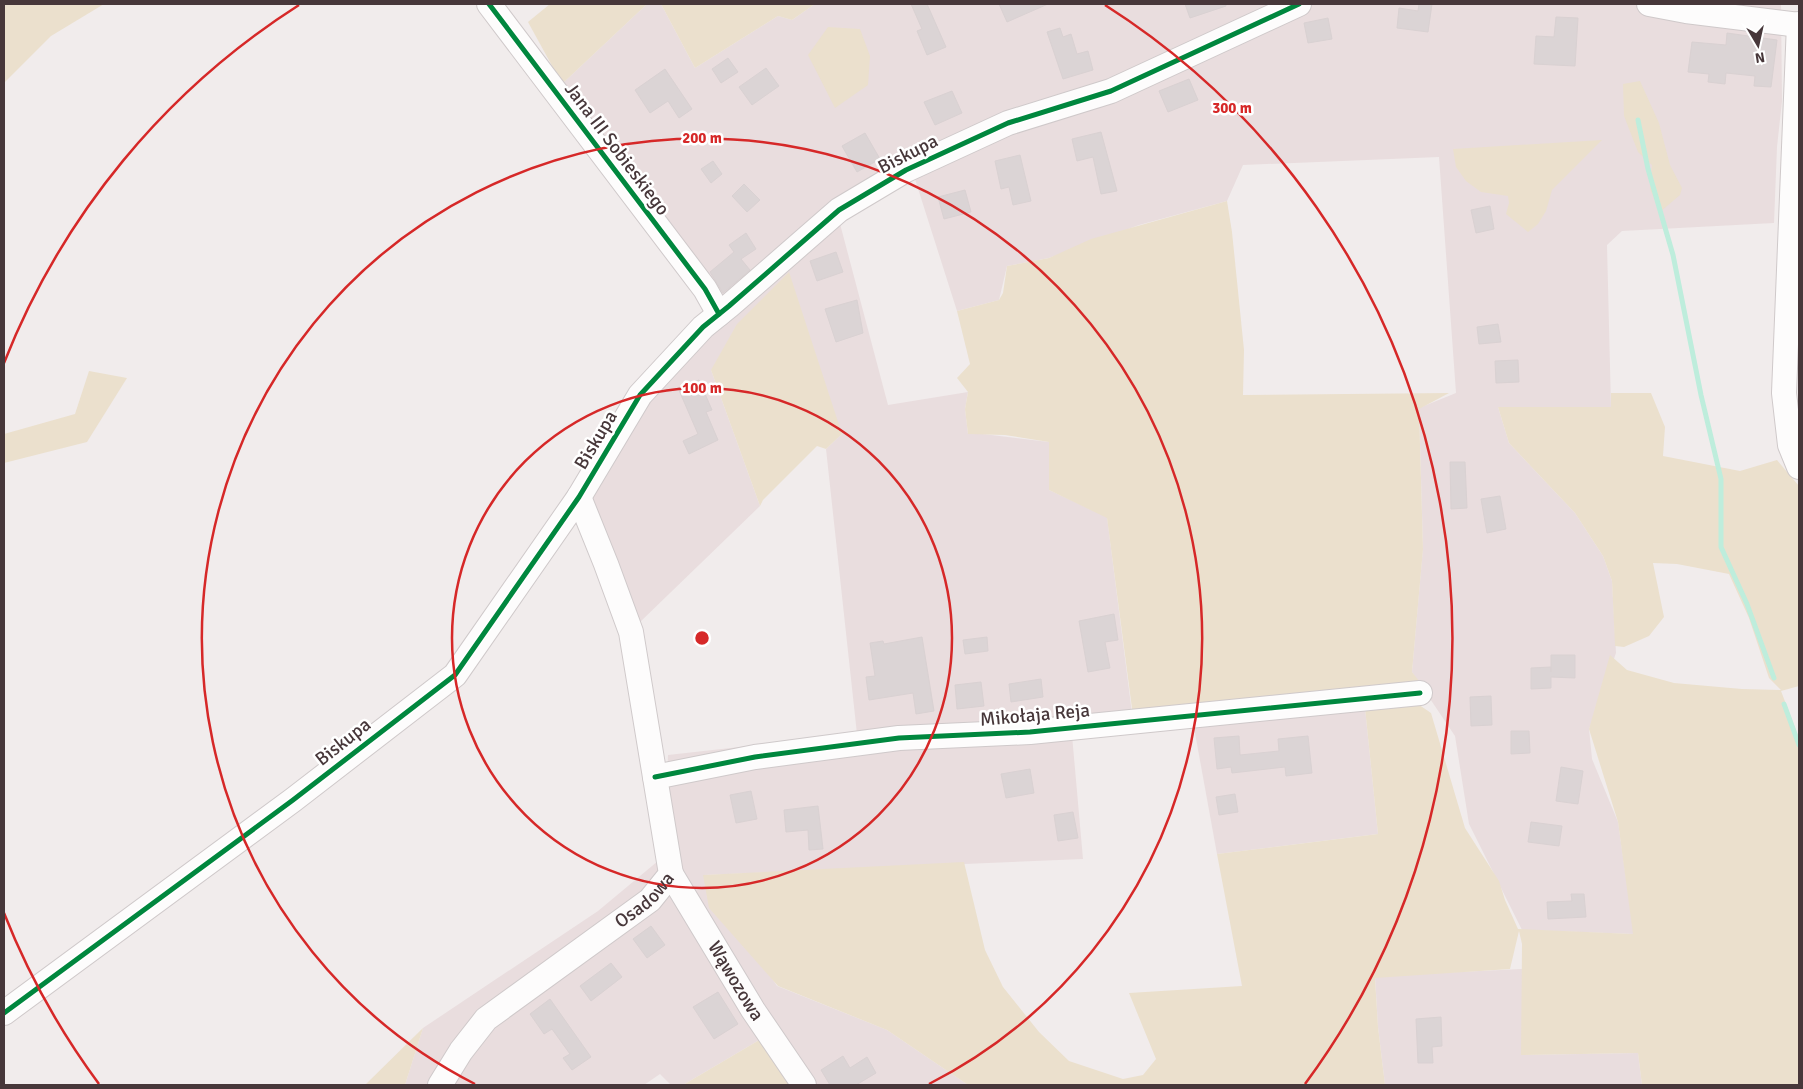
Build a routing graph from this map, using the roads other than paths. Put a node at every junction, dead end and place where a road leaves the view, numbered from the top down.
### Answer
1 (489, 4) edge
2 (1299, 4) edge
3 (1649, 4) edge
4 (1799, 25) edge
5 (1798, 63) edge
6 (719, 314) junction
7 (1799, 467) edge
8 (579, 497) junction
9 (1420, 693) dead end
10 (655, 777) junction
11 (671, 874) junction
12 (4, 1013) edge
13 (440, 1085) edge
14 (804, 1085) edge

1 - 6 street, Jana III Sobieskiego
2 - 6 street, Biskupa
3 - 4 street
4 - 5 street
5 - 7 street
6 - 8 street, Biskupa
8 - 10 street, Osadowa
8 - 12 street, Biskupa
9 - 10 street, Mikołaja Reja
10 - 11 street, Osadowa
11 - 13 street, Osadowa
11 - 14 street, Wąwozowa

